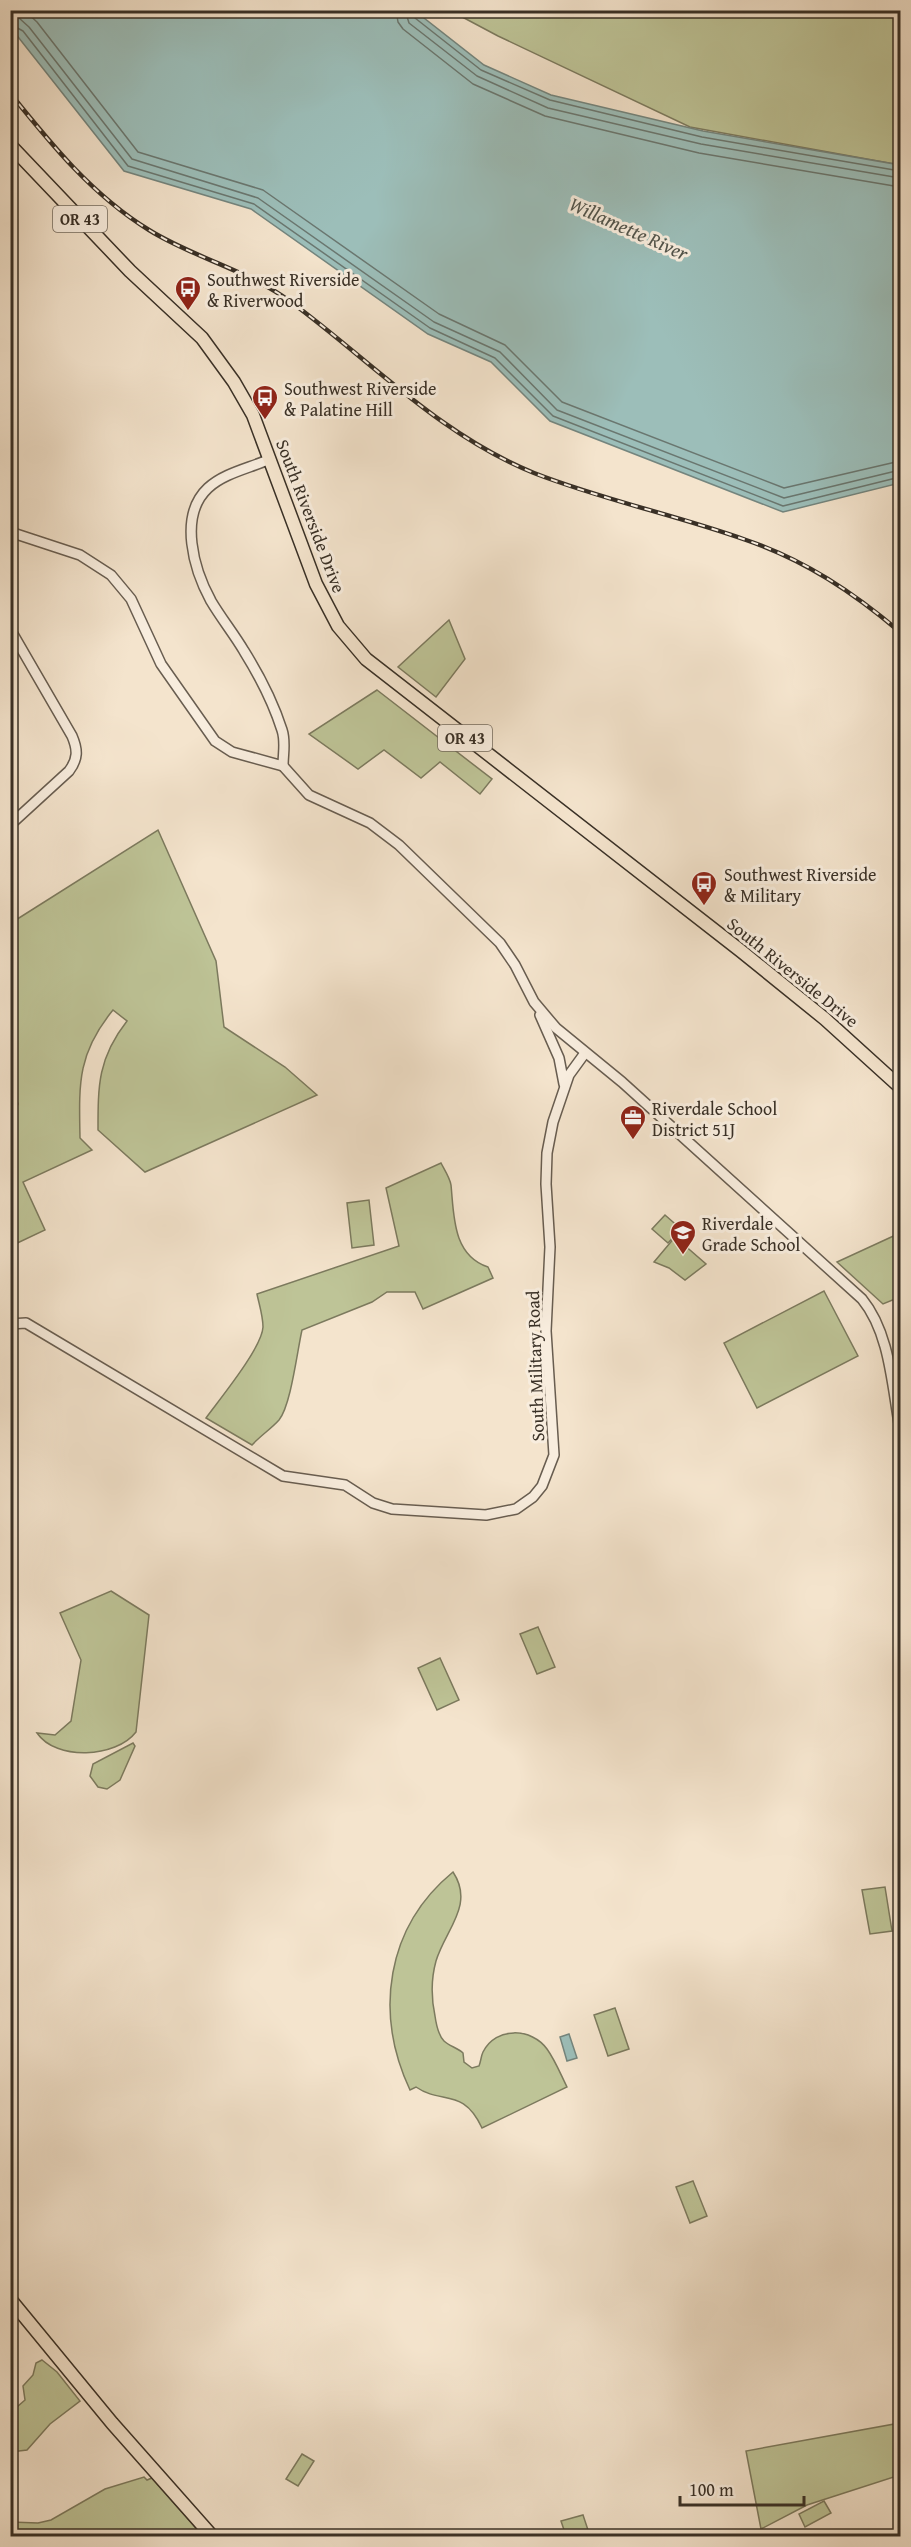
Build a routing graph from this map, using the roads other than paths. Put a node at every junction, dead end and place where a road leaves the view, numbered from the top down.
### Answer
1 (10, 145) edge
2 (270, 459) junction
3 (10, 532) edge
4 (10, 629) edge
5 (283, 766) junction
6 (10, 825) edge
7 (534, 1002) junction
8 (585, 1053) junction
9 (565, 1087) junction
10 (900, 1087) edge
11 (10, 1324) edge
12 (900, 1429) edge
13 (10, 2299) edge
14 (212, 2536) edge

1 - 2 main road, South Riverside Drive / OR 43
2 - 5 street
2 - 10 main road, South Riverside Drive / OR 43
3 - 5 street
4 - 6 street
5 - 7 street
7 - 8 street
7 - 9 street, South Military Road
8 - 9 street, South Military Road
8 - 12 street
9 - 11 street, South Military Road
13 - 14 main road

